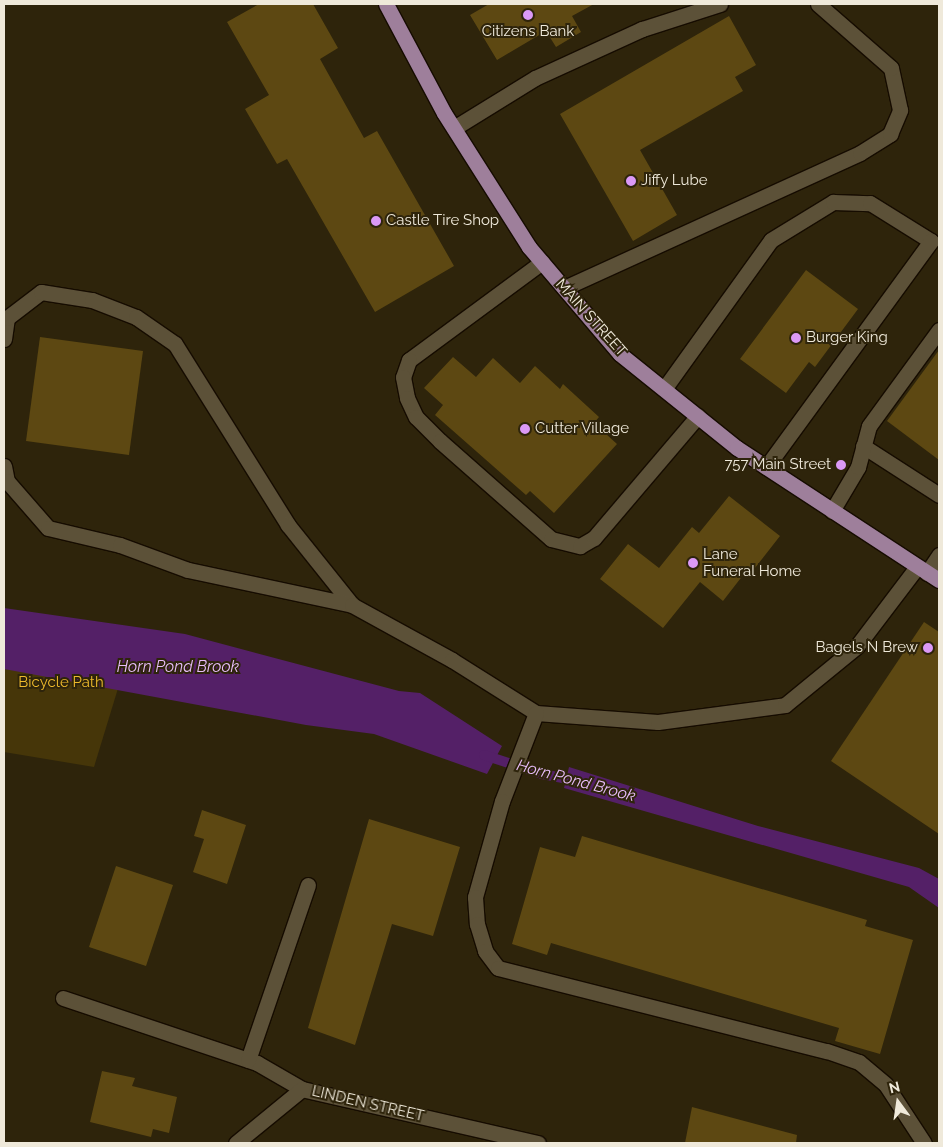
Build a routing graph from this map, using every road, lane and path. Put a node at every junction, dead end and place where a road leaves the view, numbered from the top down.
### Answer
1 (386, 4) edge
2 (720, 4) edge
3 (818, 4) edge
4 (454, 128) junction
5 (542, 262) junction
6 (564, 288) junction
7 (939, 330) edge
8 (4, 339) edge
9 (664, 389) junction
10 (698, 416) junction
11 (863, 446) junction
12 (4, 466) edge
13 (766, 467) junction
14 (939, 495) edge
15 (832, 511) junction
16 (939, 555) edge
17 (928, 573) edge
18 (352, 604) junction
19 (536, 714) junction
20 (308, 885) dead end
21 (63, 998) dead end
22 (248, 1060) junction
23 (302, 1089) junction
24 (236, 1143) edge
25 (538, 1143) edge
26 (924, 1143) edge

1 - 4 main road, MAIN STREET
2 - 4 street
3 - 6 street
4 - 5 main road, MAIN STREET
5 - 6 main road, MAIN STREET
5 - 10 street
6 - 9 main road, MAIN STREET
7 - 11 street
8 - 18 street
9 - 10 main road, MAIN STREET
9 - 13 street
10 - 13 main road, MAIN STREET
11 - 14 street
11 - 15 street
12 - 18 street
13 - 15 main road, MAIN STREET
15 - 17 main road, MAIN STREET
16 - 17 street
17 - 19 street
18 - 19 street
19 - 26 street
20 - 22 street
21 - 22 street, LINDEN STREET
22 - 23 street, LINDEN STREET
23 - 24 street
23 - 25 street, LINDEN STREET

